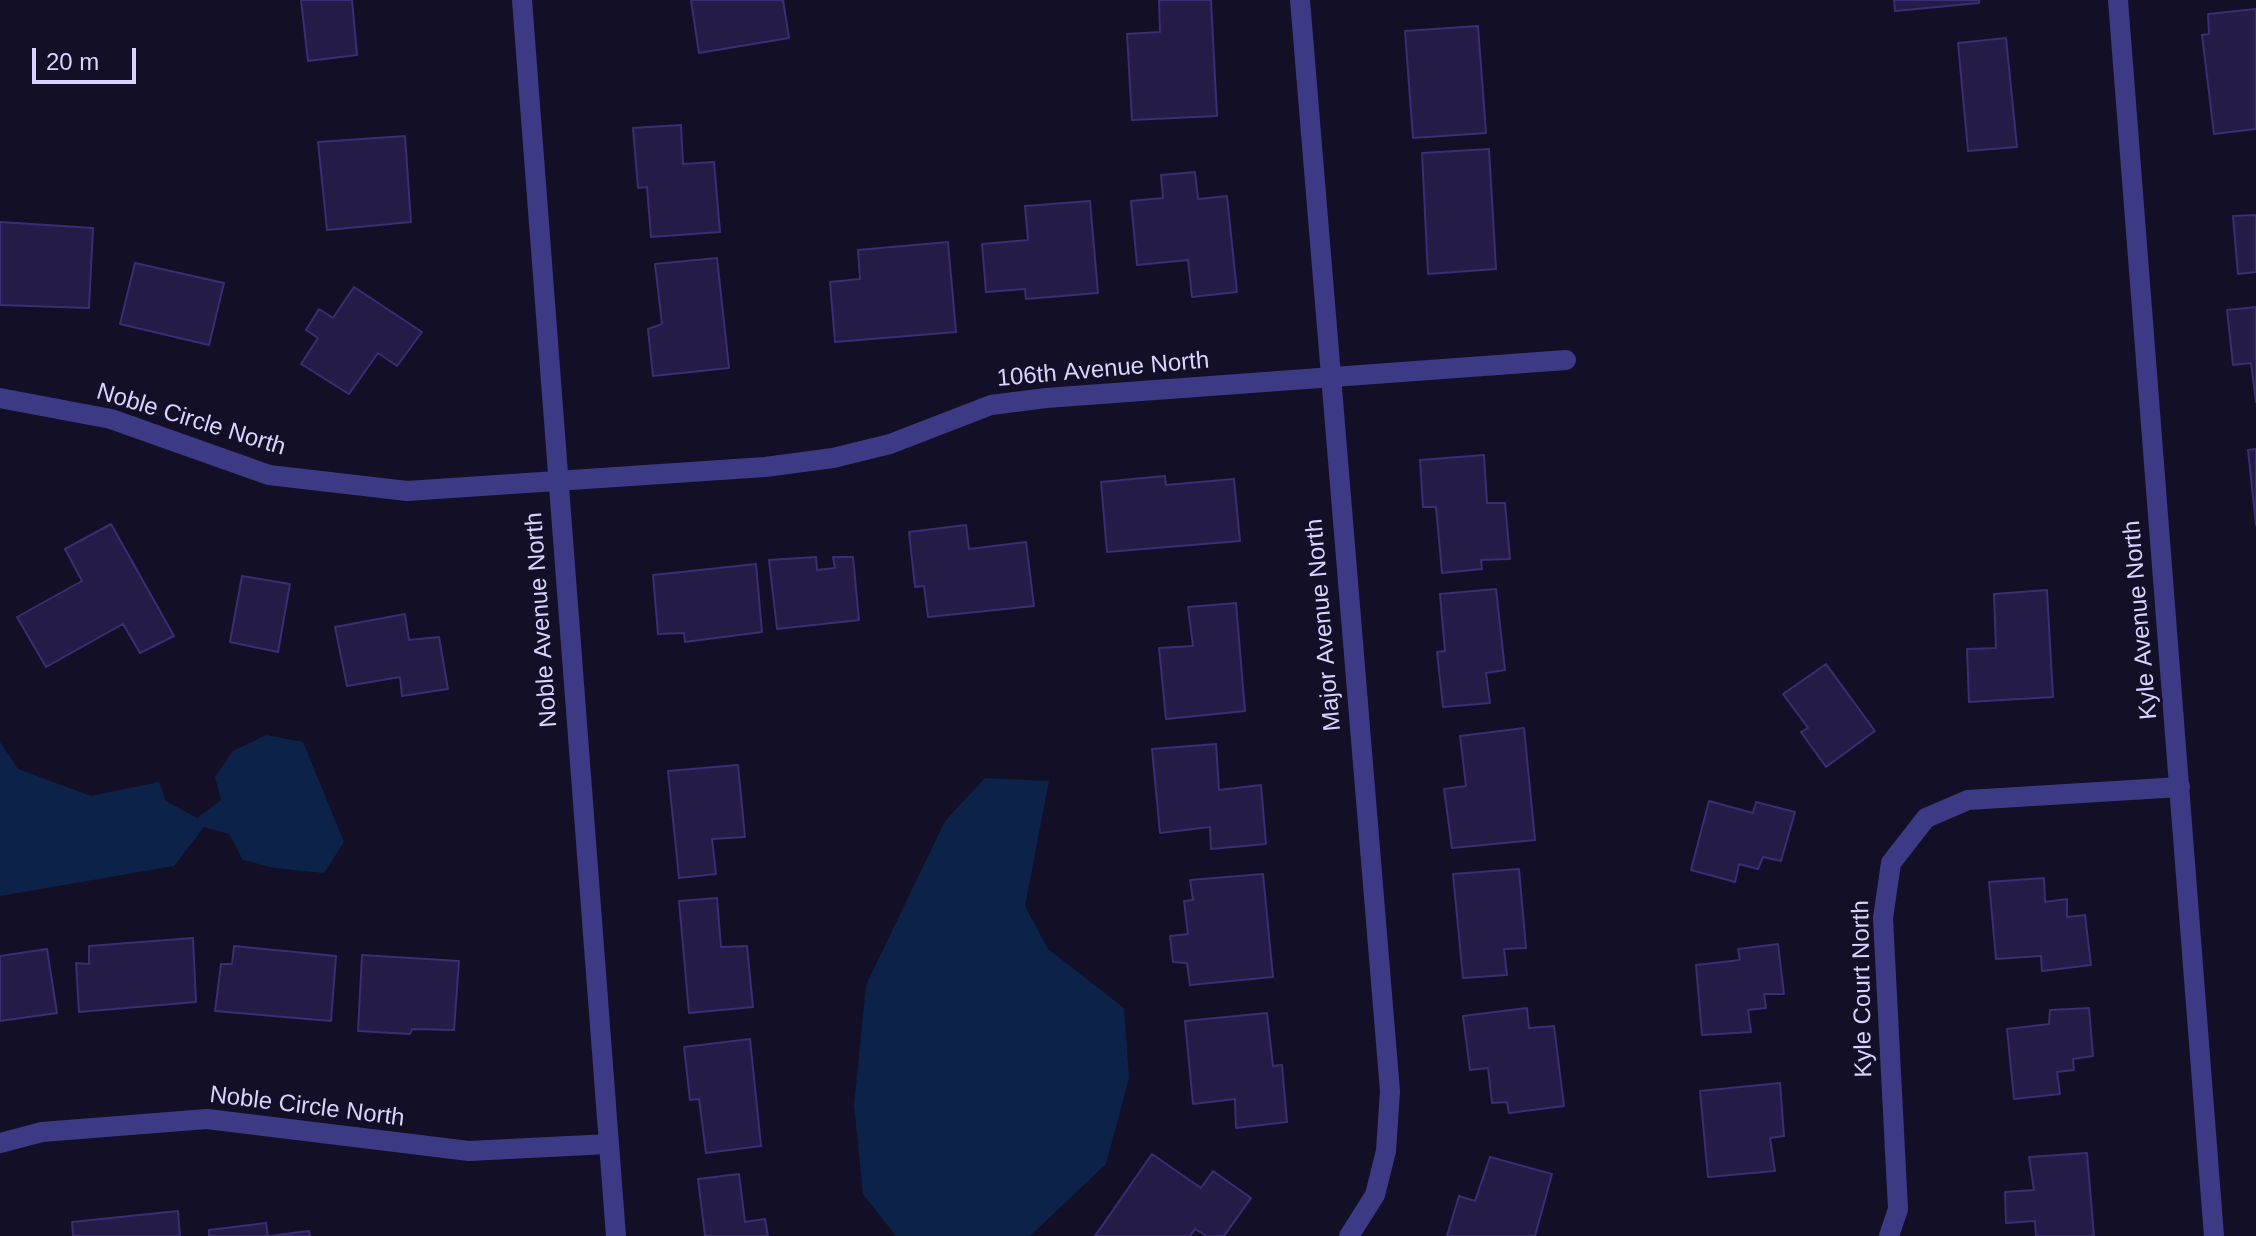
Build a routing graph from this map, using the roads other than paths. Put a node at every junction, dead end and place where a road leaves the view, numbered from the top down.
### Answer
1 (522, 0) edge
2 (1300, 0) edge
3 (2118, 0) edge
4 (1566, 360) dead end
5 (1329, 378) junction
6 (0, 398) edge
7 (558, 479) junction
8 (2180, 787) junction
9 (0, 1143) edge
10 (609, 1144) junction
11 (616, 1236) edge
12 (1349, 1236) edge
13 (1889, 1236) edge
14 (2214, 1236) edge

1 - 7 street, Noble Avenue North
2 - 5 street, Major Avenue North
3 - 8 street, Kyle Avenue North
4 - 5 street, 106th Avenue North
5 - 7 street, 106th Avenue North
5 - 12 street, Major Avenue North
6 - 7 street, Noble Circle North
7 - 10 street, Noble Avenue North
8 - 13 street, Kyle Court North
8 - 14 street, Kyle Avenue North
9 - 10 street, Noble Circle North
10 - 11 street, Noble Avenue North

